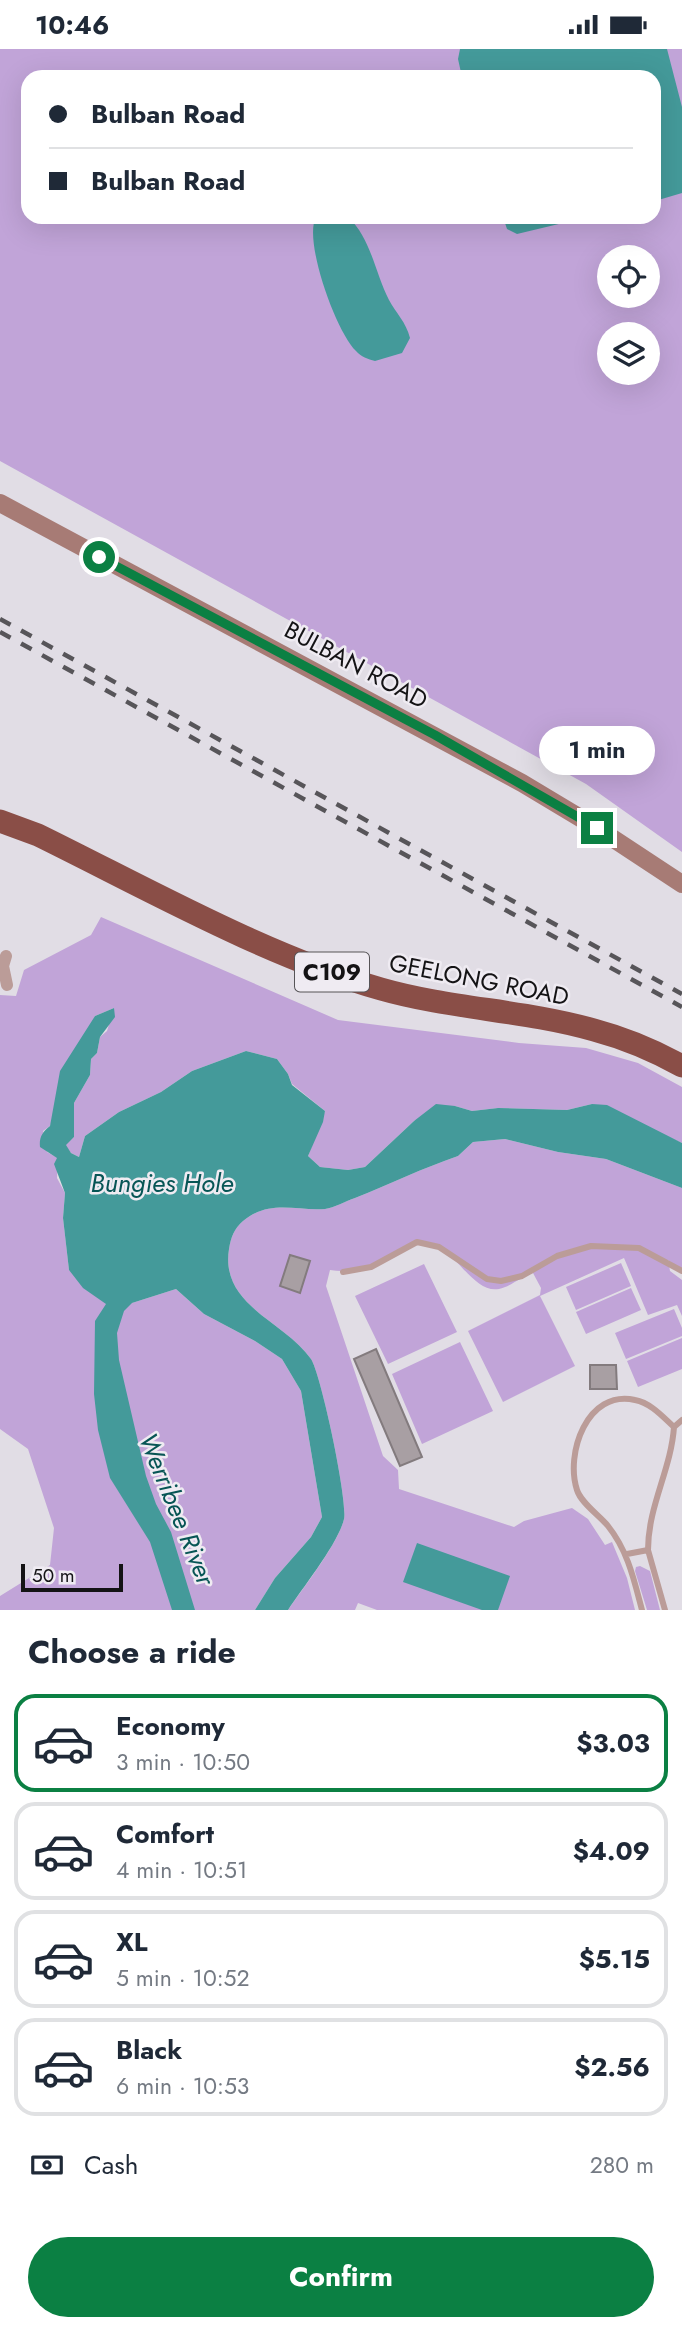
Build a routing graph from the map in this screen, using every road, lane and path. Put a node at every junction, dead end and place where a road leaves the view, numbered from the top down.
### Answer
1 (0, 503) edge
2 (0, 821) edge
3 (682, 884) edge
4 (3, 963) edge
5 (7, 985) dead end
6 (682, 1066) edge
7 (682, 1271) edge
8 (343, 1272) dead end
9 (682, 1420) edge
10 (674, 1427) junction
11 (648, 1550) junction
12 (626, 1554) junction
13 (642, 1610) edge
14 (665, 1610) edge

1 - 3 street, BULBAN ROAD
2 - 6 highway, GEELONG ROAD / C109
4 - 5 street
7 - 8 lane
9 - 10 lane
10 - 11 lane
10 - 12 lane
11 - 12 lane
11 - 14 lane
12 - 13 lane

